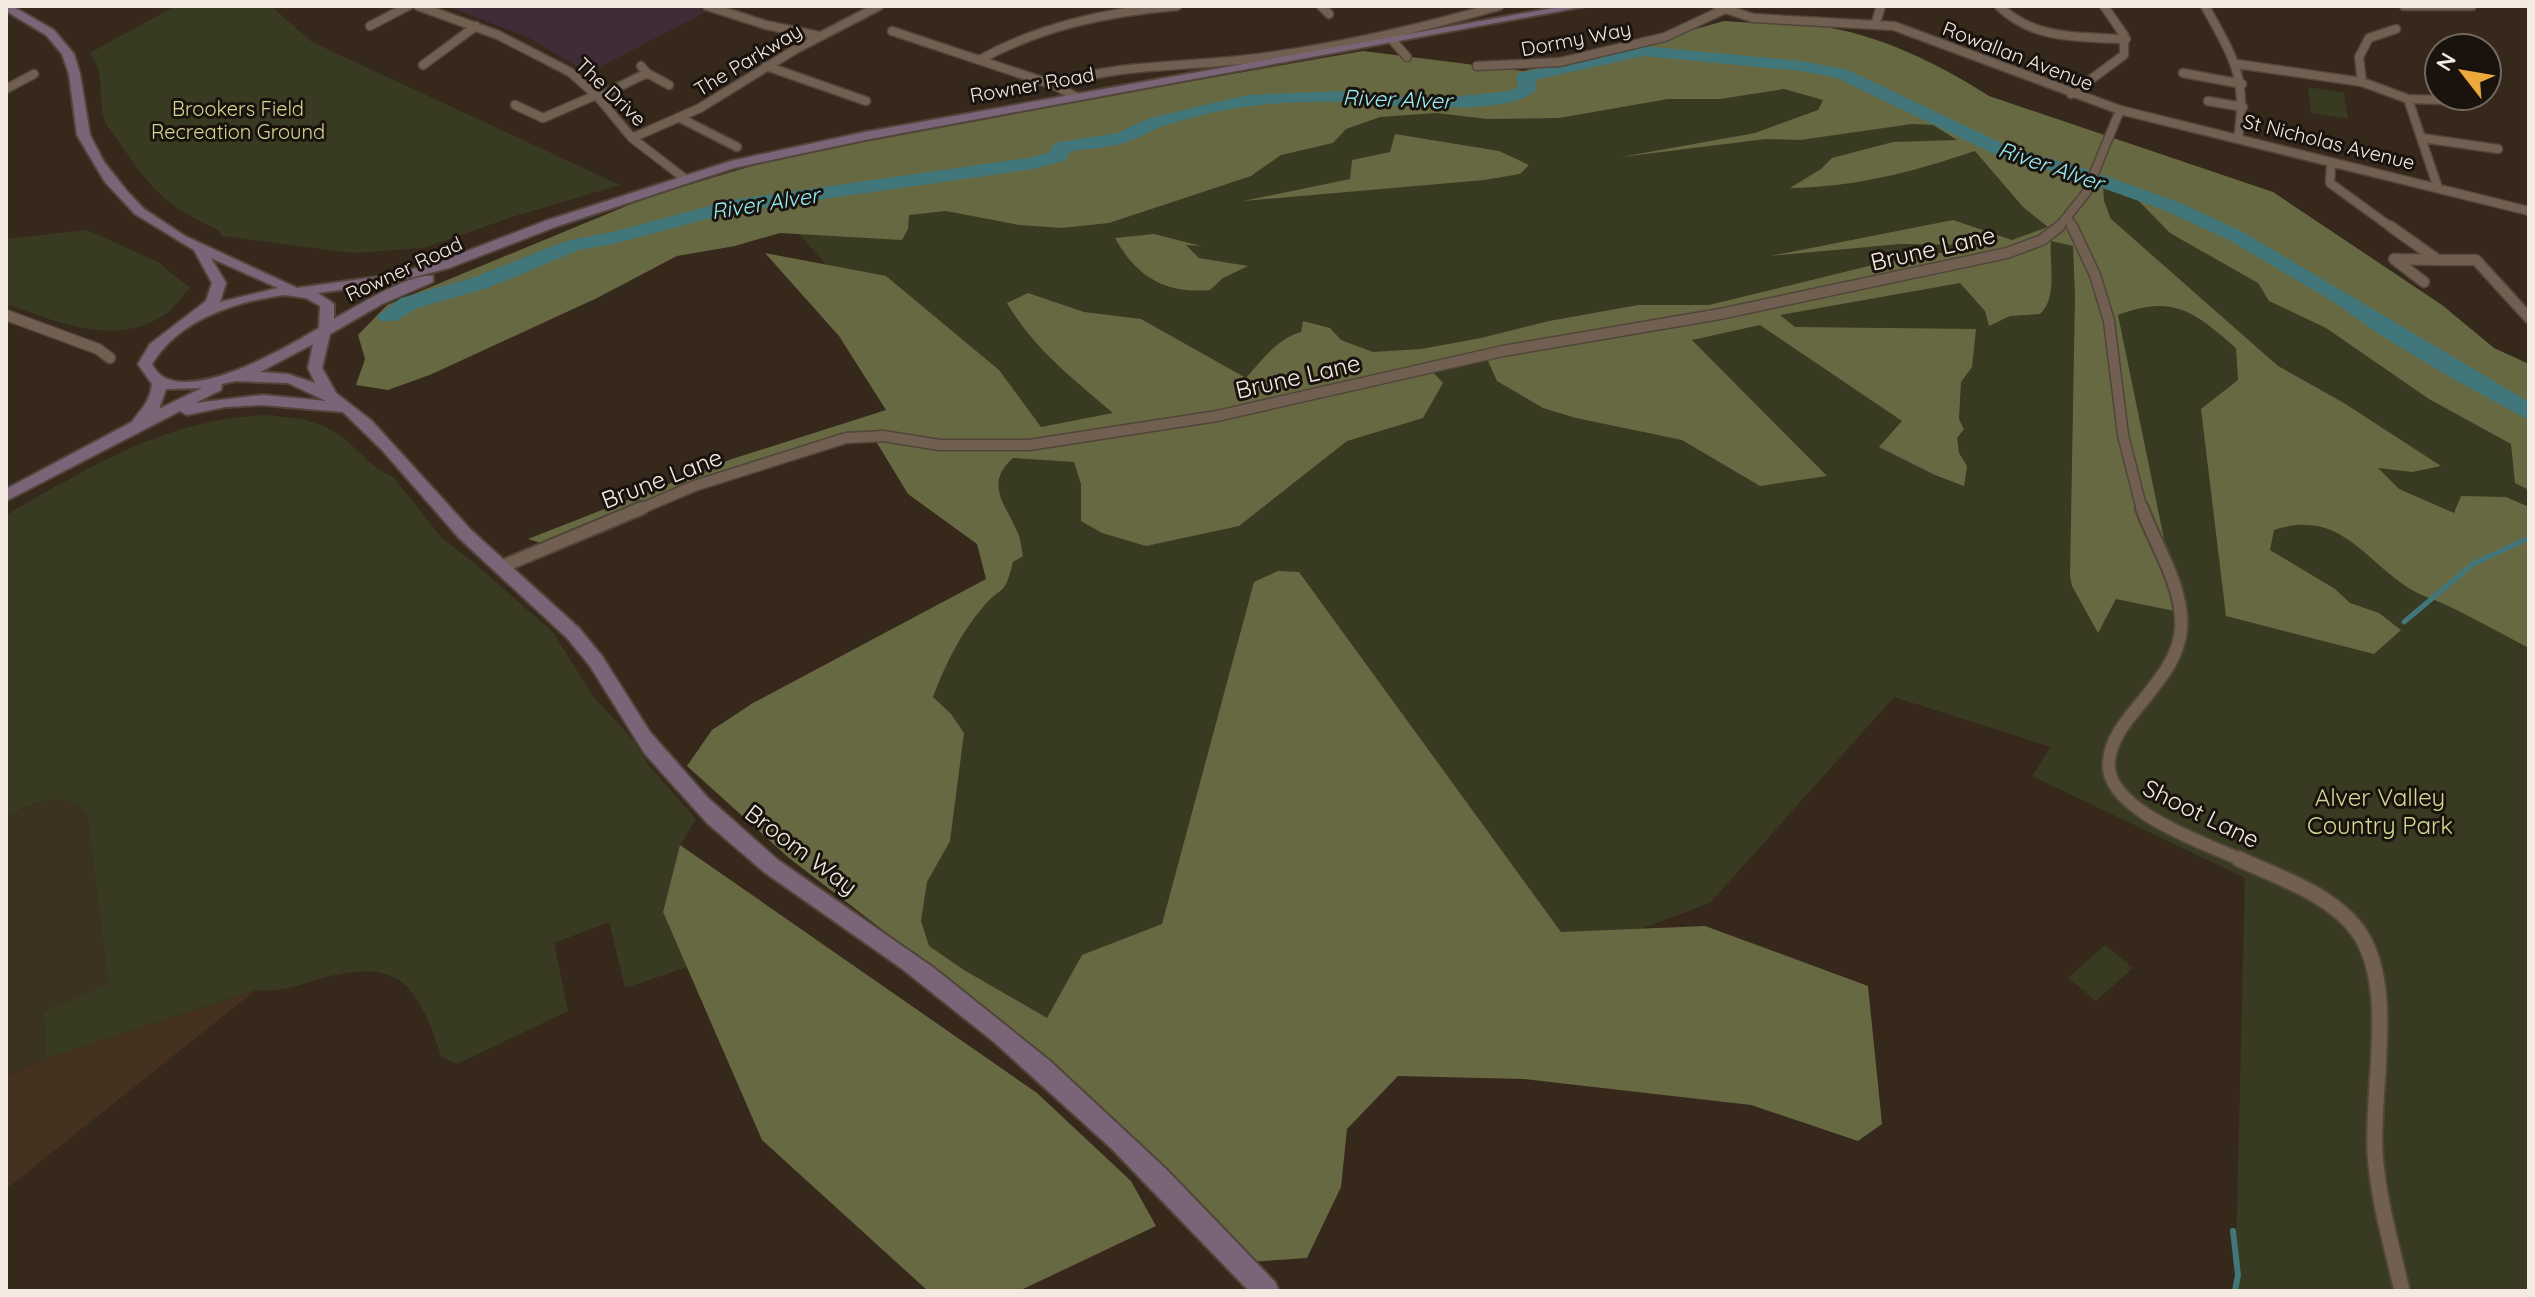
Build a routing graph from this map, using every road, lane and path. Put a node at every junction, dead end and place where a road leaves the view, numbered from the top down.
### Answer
1 (408, 6) edge
2 (418, 6) edge
3 (707, 6) edge
4 (879, 6) edge
5 (1177, 6) edge
6 (1321, 6) edge
7 (1499, 6) edge
8 (1582, 6) edge
9 (1881, 6) edge
10 (1999, 6) edge
11 (2104, 6) edge
12 (2205, 6) edge
13 (2404, 6) edge
14 (2472, 6) edge
15 (6, 7) edge
16 (1720, 8) edge
17 (1329, 14) dead end
18 (1876, 22) junction
19 (370, 26) dead end
20 (476, 26) junction
21 (2396, 29) dead end
22 (892, 31) dead end
23 (819, 36) junction
24 (2126, 39) junction
25 (1393, 41) junction
26 (1407, 57) dead end
27 (979, 60) junction
28 (2237, 64) junction
29 (423, 65) dead end
30 (766, 66) junction
31 (1477, 66) dead end
32 (2183, 73) dead end
33 (34, 74) dead end
34 (2362, 82) junction
35 (2242, 84) junction
36 (669, 85) dead end
37 (1054, 85) junction
38 (6, 89) edge
39 (2071, 94) junction
40 (848, 95) junction
41 (597, 96) junction
42 (1076, 97) junction
43 (2408, 99) junction
44 (2423, 99) edge
45 (866, 101) dead end
46 (2208, 101) dead end
47 (838, 102) dead end
48 (515, 105) dead end
49 (2243, 107) junction
50 (2120, 110) junction
51 (680, 118) junction
52 (632, 138) junction
53 (2238, 138) junction
54 (2422, 138) junction
55 (737, 147) dead end
56 (2498, 149) dead end
57 (2331, 162) junction
58 (684, 178) junction
59 (2438, 188) junction
60 (2529, 211) edge
61 (2068, 218) junction
62 (500, 245) junction
63 (200, 251) junction
64 (2438, 260) junction
65 (2424, 282) dead end
66 (296, 290) junction
67 (6, 315) edge
68 (2529, 318) edge
69 (194, 319) junction
70 (324, 332) junction
71 (111, 340) dead end
72 (98, 349) junction
73 (110, 358) dead end
74 (234, 378) junction
75 (159, 384) junction
76 (329, 395) junction
77 (346, 409) junction
78 (135, 428) junction
79 (6, 496) edge
80 (503, 566) junction
81 (1266, 1291) edge
82 (2402, 1291) edge

1 - 19 street
2 - 20 street, The Drive
3 - 23 street
4 - 23 street, The Parkway
5 - 27 street
6 - 17 street
7 - 37 street
8 - 25 main road, Rowner Road
9 - 18 street
10 - 24 street
11 - 24 street
12 - 28 street
13 - 14 street
15 - 63 main road
16 - 18 street, Rowallan Avenue
16 - 31 street, Dormy Way
18 - 39 street, Rowallan Avenue
20 - 29 street
20 - 41 street, The Drive
21 - 34 street
22 - 27 street
23 - 30 street, The Parkway
24 - 39 street
25 - 26 street
25 - 42 main road, Rowner Road
27 - 37 street
28 - 34 street
28 - 35 street
30 - 40 street
30 - 51 street, The Parkway
32 - 35 street
33 - 38 street
34 - 43 street
35 - 49 street
36 - 41 street
37 - 42 street
39 - 50 street, Rowallan Avenue
40 - 45 street
40 - 47 street
41 - 48 street
41 - 52 street, The Drive
42 - 58 main road, Rowner Road
43 - 44 street
43 - 54 street
46 - 49 street
49 - 53 street
50 - 53 street, St Nicholas Avenue
50 - 61 street, Brune Lane
51 - 52 street, The Parkway
51 - 55 street
52 - 58 street, The Drive
53 - 57 street, St Nicholas Avenue
54 - 56 street
54 - 59 street
57 - 59 street, St Nicholas Avenue
57 - 64 street
58 - 62 main road, Rowner Road
59 - 60 street, St Nicholas Avenue
61 - 80 street, Brune Lane
61 - 82 street, Shoot Lane
62 - 66 main road, Rowner Road
62 - 70 main road, Rowner Road
63 - 66 main road
63 - 69 main road
64 - 65 street
64 - 68 street
66 - 69 main road, Rowner Road
66 - 70 main road
67 - 72 street
69 - 75 main road
70 - 74 main road, Rowner Road
70 - 76 main road
71 - 72 street
72 - 73 street
74 - 75 main road
74 - 76 main road, Broom Way
74 - 78 main road
75 - 78 main road
76 - 77 main road, Broom Way
77 - 78 main road
77 - 80 main road, Broom Way
78 - 79 main road
80 - 81 main road, Broom Way

